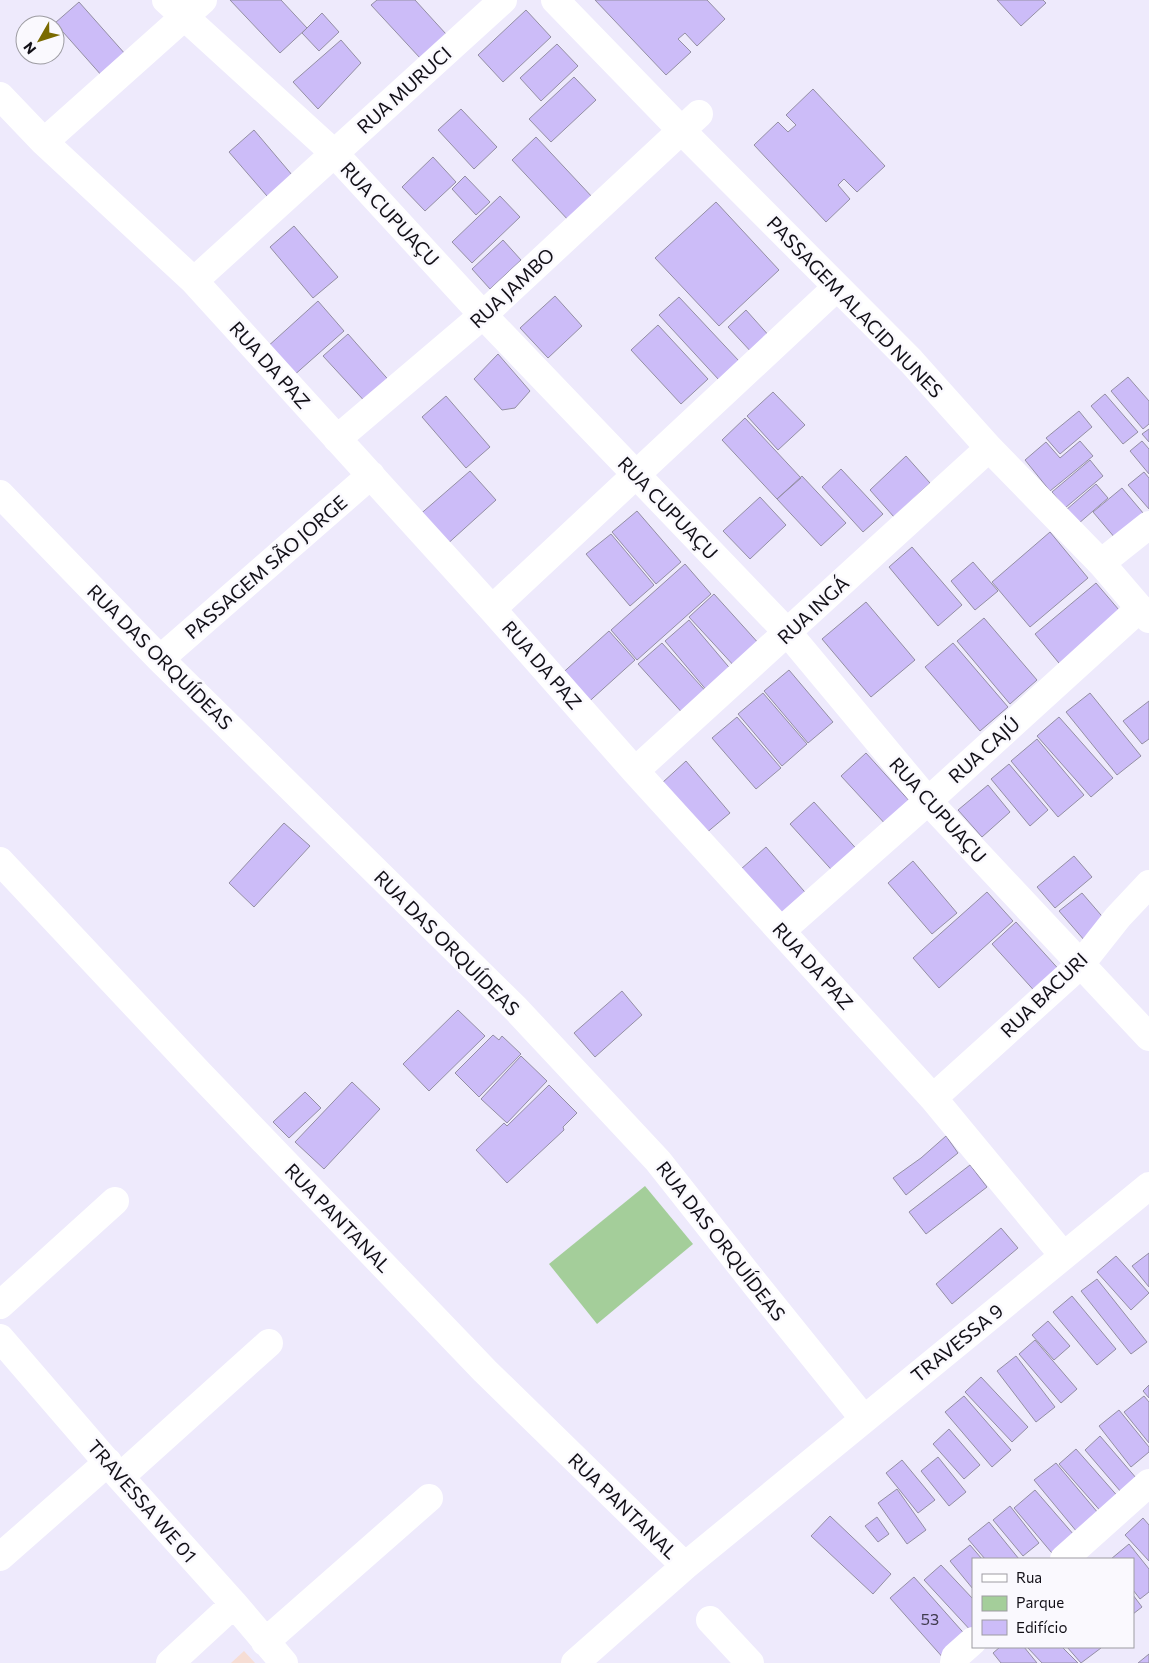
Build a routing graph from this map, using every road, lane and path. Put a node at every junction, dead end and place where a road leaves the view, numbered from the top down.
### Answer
1 (503, 0) edge
2 (555, 0) edge
3 (184, 6) edge
4 (0, 96) edge
5 (690, 122) junction
6 (44, 142) junction
7 (334, 153) junction
8 (194, 281) junction
9 (836, 286) junction
10 (483, 315) junction
11 (337, 439) junction
12 (989, 448) junction
13 (636, 474) junction
14 (371, 475) junction
15 (0, 494) edge
16 (1149, 525) edge
17 (1101, 563) junction
18 (492, 609) junction
19 (1144, 614) edge
20 (788, 633) junction
21 (160, 659) junction
22 (636, 771) junction
23 (928, 801) junction
24 (0, 860) edge
25 (1149, 884) edge
26 (781, 931) junction
27 (1080, 964) junction
28 (1149, 1036) edge
29 (933, 1098) junction
30 (1149, 1186) edge
31 (115, 1201) dead end
32 (1063, 1255) junction
33 (0, 1306) edge
34 (0, 1338) edge
35 (269, 1343) dead end
36 (864, 1419) junction
37 (114, 1469) junction
38 (1149, 1483) edge
39 (429, 1498) dead end
40 (0, 1556) edge
41 (1065, 1558) edge
42 (685, 1566) junction
43 (234, 1604) junction
44 (710, 1620) dead end
45 (265, 1642) junction
46 (170, 1663) edge
47 (284, 1663) edge
48 (575, 1663) edge
49 (750, 1663) edge

1 - 7 street, RUA MURUCI
2 - 5 street, PASSAGEM ALACID NUNES
3 - 6 street
3 - 7 street, RUA CUPUAÇU
4 - 6 street, RUA DA PAZ
5 - 9 street, PASSAGEM ALACID NUNES
5 - 10 street, RUA JAMBO
6 - 8 street, RUA DA PAZ
7 - 8 street, RUA MURUCI
7 - 10 street, RUA CUPUAÇU
8 - 11 street, RUA DA PAZ
9 - 12 street, PASSAGEM ALACID NUNES
9 - 13 street
10 - 11 street, RUA JAMBO
10 - 13 street, RUA CUPUAÇU
11 - 14 street, RUA DA PAZ
12 - 17 street, PASSAGEM ALACID NUNES
12 - 20 street, RUA INGÁ
13 - 18 street
13 - 20 street, RUA CUPUAÇU
14 - 18 street, RUA DA PAZ
14 - 21 street, PASSAGEM SÃO JORGE
15 - 21 street, RUA DAS ORQUÍDEAS
16 - 17 street
17 - 19 street, PASSAGEM ALACID NUNES
18 - 22 street, RUA DA PAZ
19 - 23 street, RUA CAJÚ
20 - 22 street, RUA INGÁ
20 - 23 street, RUA CUPUAÇU
21 - 36 street, RUA DAS ORQUÍDEAS
22 - 26 street, RUA DA PAZ
23 - 26 street, RUA CAJÚ
23 - 27 street, RUA CUPUAÇU
24 - 42 street, RUA PANTANAL
25 - 27 street, RUA BACURI
26 - 29 street, RUA DA PAZ
27 - 28 street, RUA CUPUAÇU
27 - 29 street, RUA BACURI
29 - 32 street, RUA DA PAZ
30 - 32 street, TRAVESSA 9
31 - 33 street
32 - 36 street, TRAVESSA 9
34 - 37 street, TRAVESSA WE 01
35 - 37 street
36 - 42 street, TRAVESSA 9
37 - 40 street
37 - 43 street, TRAVESSA WE 01
38 - 41 street
39 - 45 street
42 - 48 street, TRAVESSA 9
43 - 45 street, TRAVESSA WE 01
43 - 46 street
44 - 49 street
45 - 47 street, TRAVESSA WE 01

